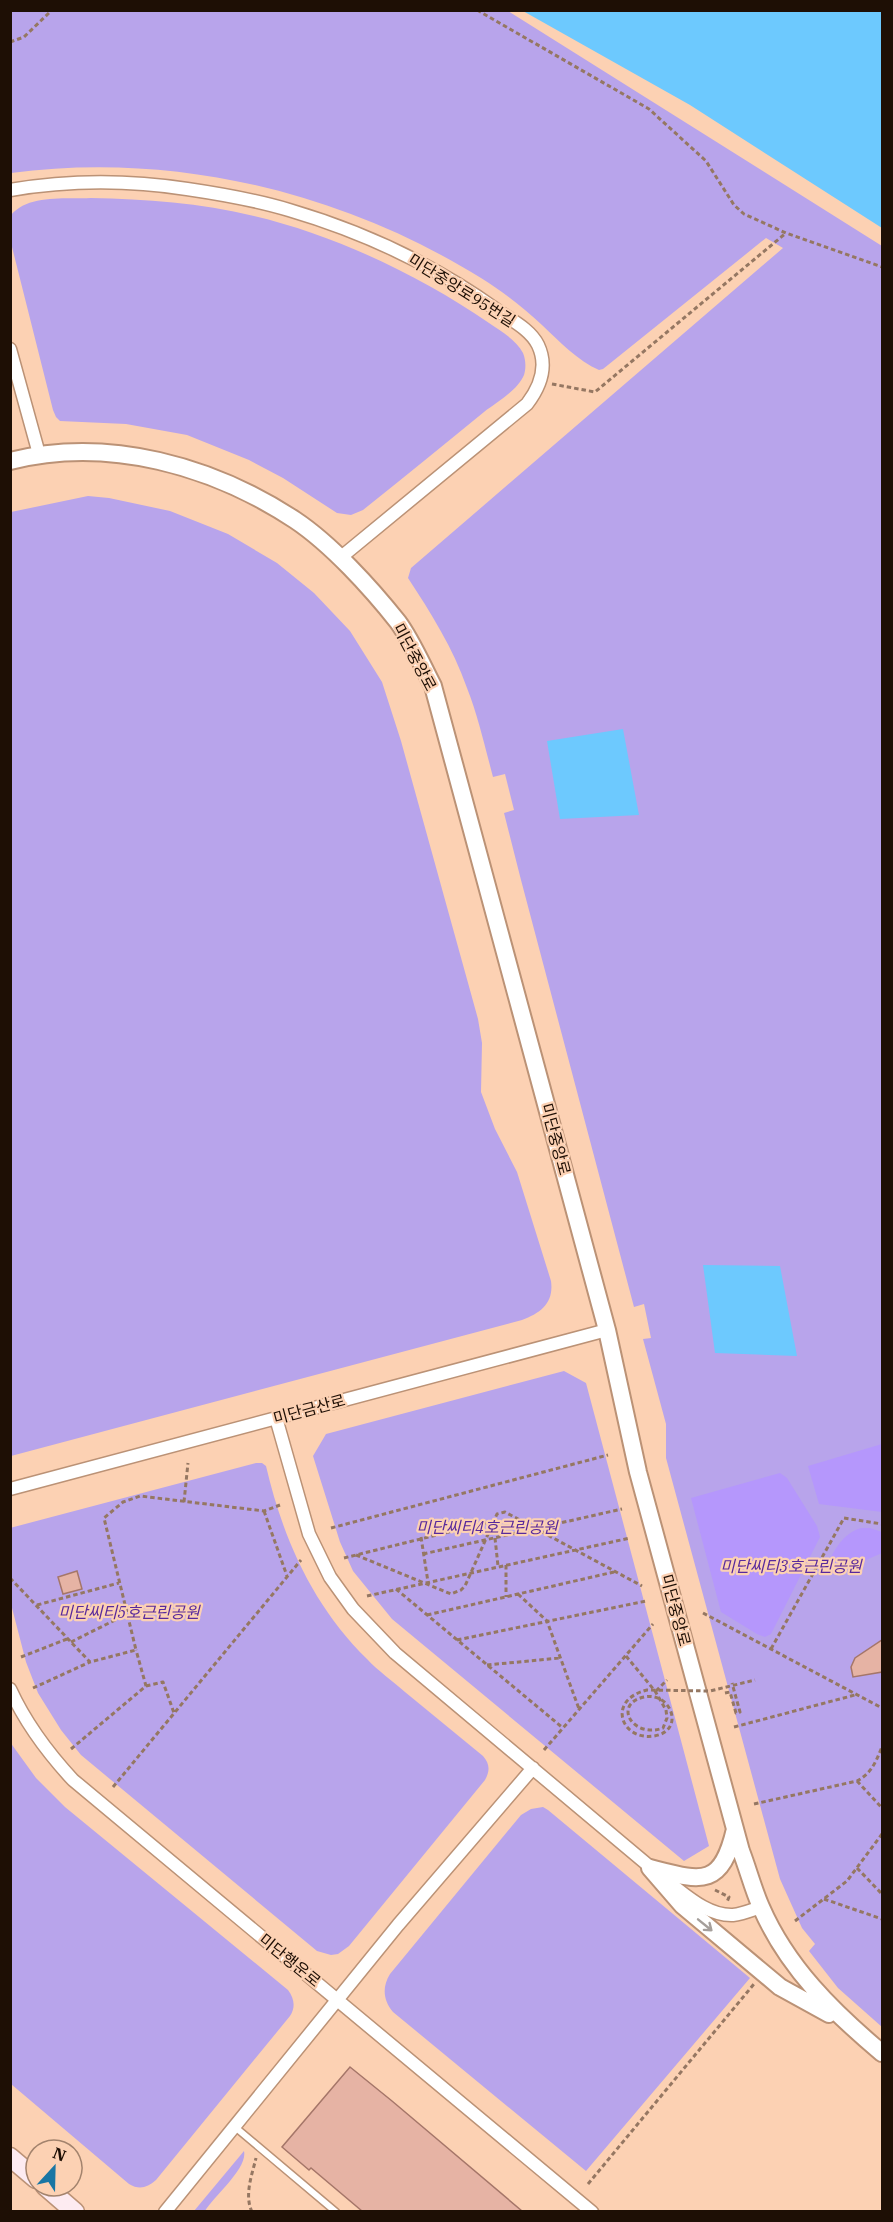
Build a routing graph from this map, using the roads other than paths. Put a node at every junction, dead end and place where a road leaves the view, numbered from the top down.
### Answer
1 (10, 190) edge
2 (10, 349) edge
3 (39, 454) junction
4 (10, 461) edge
5 (340, 558) junction
6 (607, 1330) junction
7 (276, 1418) junction
8 (10, 1489) edge
9 (10, 1689) edge
10 (532, 1768) junction
11 (735, 1827) junction
12 (650, 1868) junction
13 (761, 1907) junction
14 (337, 1999) junction
15 (843, 2021) junction
16 (882, 2053) edge
17 (234, 2127) junction
18 (10, 2157) edge
19 (24, 2169) edge
20 (59, 2198) edge
21 (75, 2211) edge
22 (165, 2211) edge
23 (336, 2211) edge
24 (592, 2211) edge

1 - 5 street, 미단중앙로95번길
2 - 3 street
3 - 4 street, 미단중앙로
3 - 5 street, 미단중앙로
5 - 6 street, 미단중앙로
6 - 7 street, 미단금산로
6 - 11 street, 미단중앙로
7 - 8 street, 미단금산로
7 - 10 street
9 - 14 street, 미단행운로
10 - 12 street
10 - 14 street
11 - 12 street
11 - 13 street, 미단중앙로
12 - 13 street
12 -> 15 street
13 - 15 street, 미단중앙로
14 - 17 street
14 - 24 street, 미단행운로
15 - 16 street, 미단중앙로
17 - 22 street
17 - 23 lane
18 - 19 main road
20 - 21 main road

